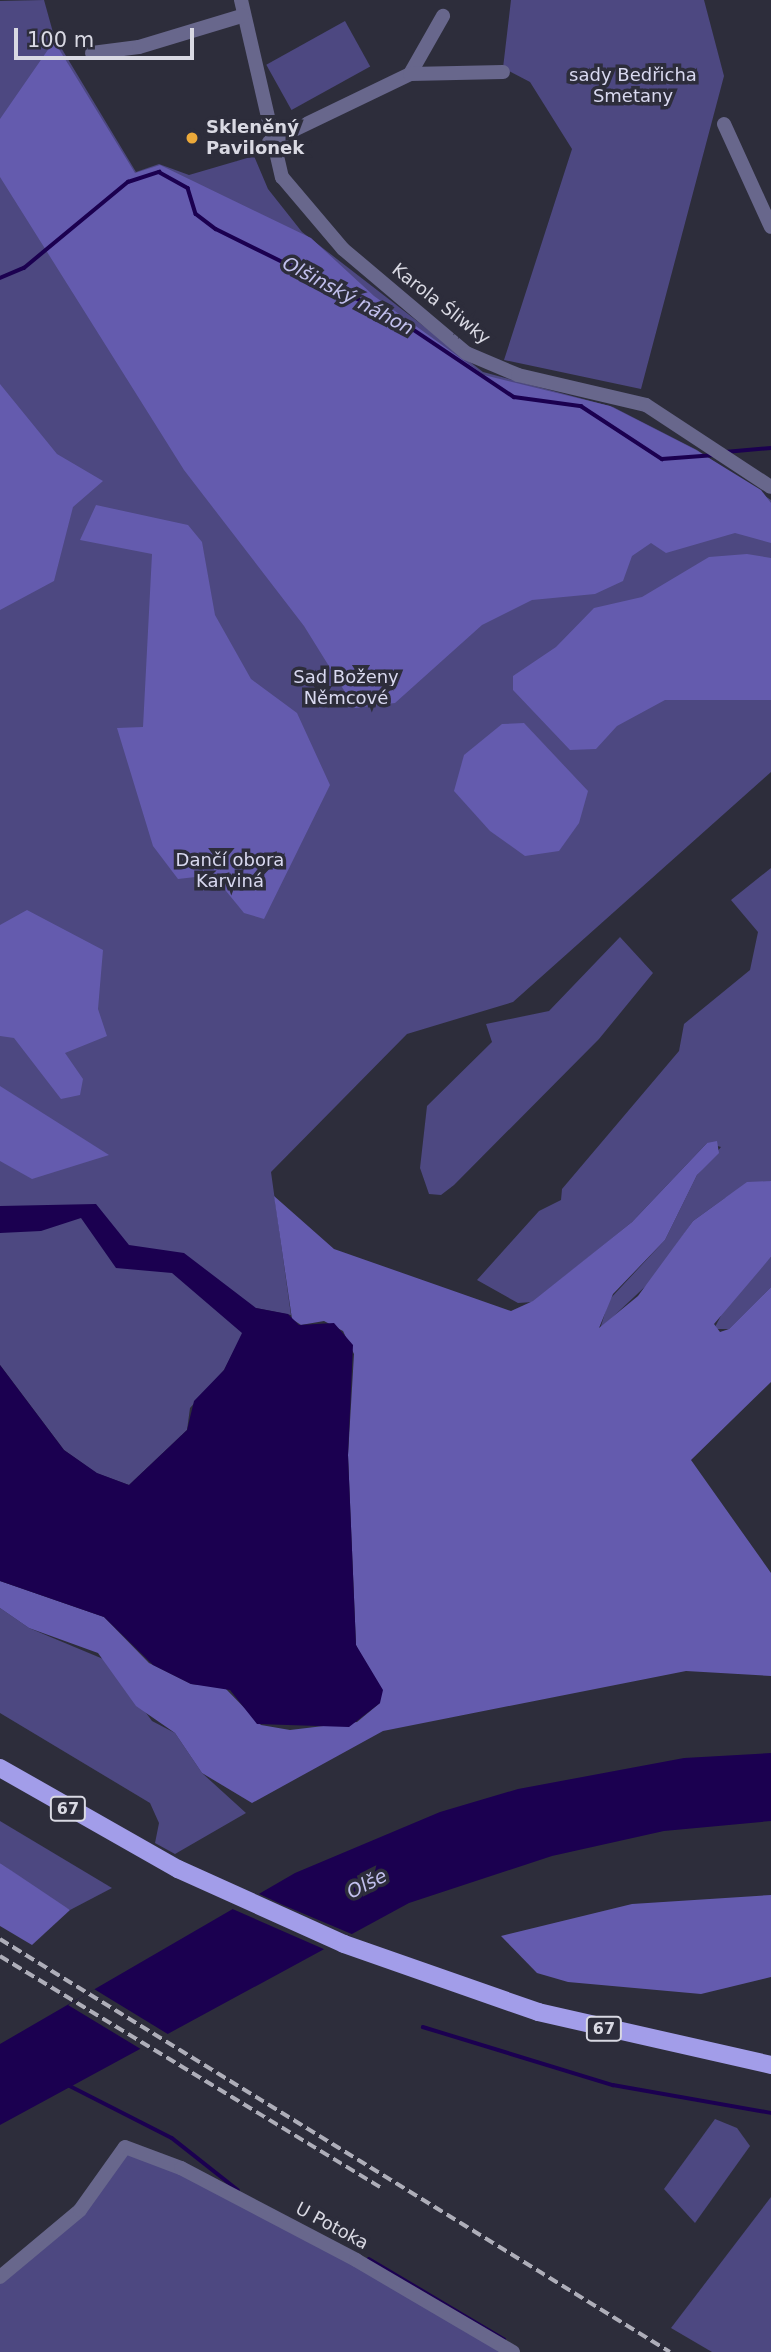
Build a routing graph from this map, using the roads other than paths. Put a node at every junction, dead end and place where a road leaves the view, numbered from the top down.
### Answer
1 (241, 0) edge
2 (242, 16) junction
3 (443, 16) dead end
4 (92, 53) dead end
5 (503, 72) dead end
6 (410, 74) junction
7 (724, 124) dead end
8 (269, 142) junction
9 (771, 227) edge
10 (771, 486) edge
11 (0, 1768) edge
12 (771, 2065) edge
13 (0, 2277) edge
14 (513, 2352) edge

1 - 2 street, Karola Śliwky
2 - 4 street
2 - 8 street, Karola Śliwky
3 - 6 street
5 - 6 street
6 - 8 street
7 - 9 street
8 - 10 street, Karola Śliwky
11 - 12 main road, 67
13 - 14 street, U Potoka

